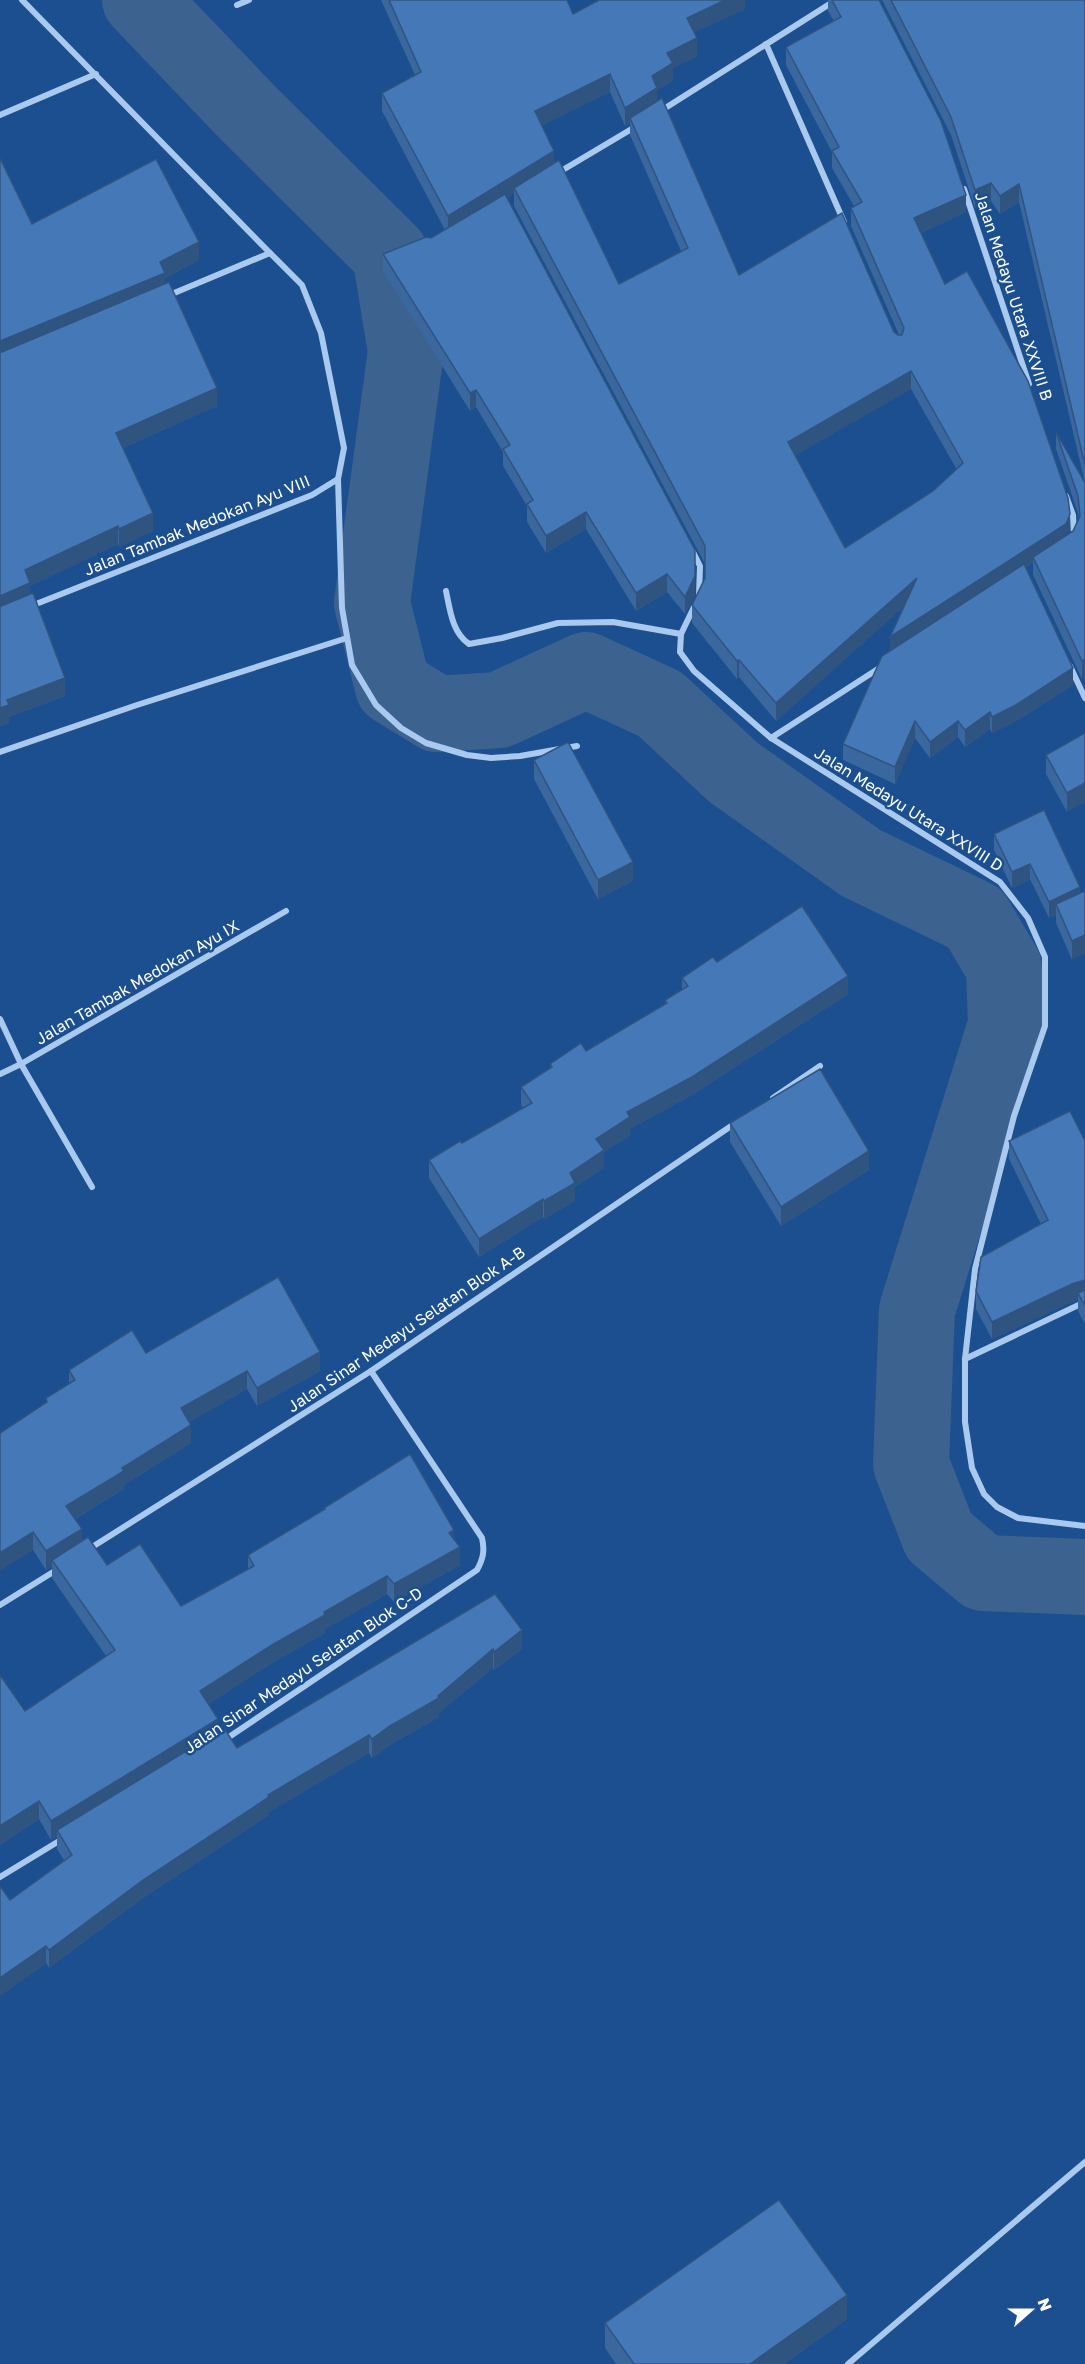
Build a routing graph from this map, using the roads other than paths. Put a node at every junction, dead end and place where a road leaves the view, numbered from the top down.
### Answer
1 (22, 0) edge
2 (249, 0) edge
3 (836, 0) edge
4 (237, 5) dead end
5 (766, 44) junction
6 (96, 74) junction
7 (0, 115) edge
8 (648, 118) edge
9 (638, 125) edge
10 (548, 179) edge
11 (961, 181) edge
12 (846, 228) edge
13 (270, 253) junction
14 (162, 298) edge
15 (1032, 393) edge
16 (338, 479) junction
17 (1065, 493) edge
18 (1070, 545) edge
19 (690, 546) edge
20 (446, 591) dead end
21 (22, 610) edge
22 (681, 634) junction
23 (347, 638) junction
24 (1065, 656) edge
25 (889, 662) edge
26 (1085, 698) edge
27 (771, 738) junction
28 (577, 746) dead end
29 (0, 752) edge
30 (286, 911) dead end
31 (0, 1019) edge
32 (21, 1065) junction
33 (820, 1066) dead end
34 (0, 1074) edge
35 (771, 1099) edge
36 (742, 1119) edge
37 (92, 1187) dead end
38 (1085, 1302) edge
39 (965, 1359) junction
40 (371, 1371) junction
41 (1085, 1526) edge
42 (81, 1554) edge
43 (61, 1567) edge
44 (0, 1605) edge
45 (221, 1742) edge
46 (70, 1834) edge
47 (0, 1877) edge
48 (1085, 2162) edge
49 (848, 2364) edge

1 - 6 street
2 - 4 street
3 - 5 street
5 - 8 street
5 - 12 street
6 - 7 street
6 - 13 street
9 - 10 street
11 - 15 street, Jalan Medayu Utara XXVIII B
13 - 14 street
13 - 16 street
16 - 21 street, Jalan Tambak Medokan Ayu VIII
16 - 23 street
17 - 18 street
19 - 22 street
20 - 22 street
22 - 27 street, Jalan Medayu Utara XXVIII D
23 - 28 street
23 - 29 street
24 - 26 street
25 - 27 street
27 - 39 street, Jalan Medayu Utara XXVIII D
30 - 32 street, Jalan Tambak Medokan Ayu IX
31 - 32 street
32 - 34 street, Jalan Tambak Medokan Ayu IX
32 - 37 street
33 - 35 street
36 - 40 street, Jalan Sinar Medayu Selatan Blok A-B
38 - 39 street
39 - 41 street, Jalan Medayu Utara XXVIII D
40 - 42 street, Jalan Sinar Medayu Selatan Blok A-B
40 - 45 street, Jalan Sinar Medayu Selatan Blok C-D
43 - 44 street
46 - 47 street
48 - 49 street

